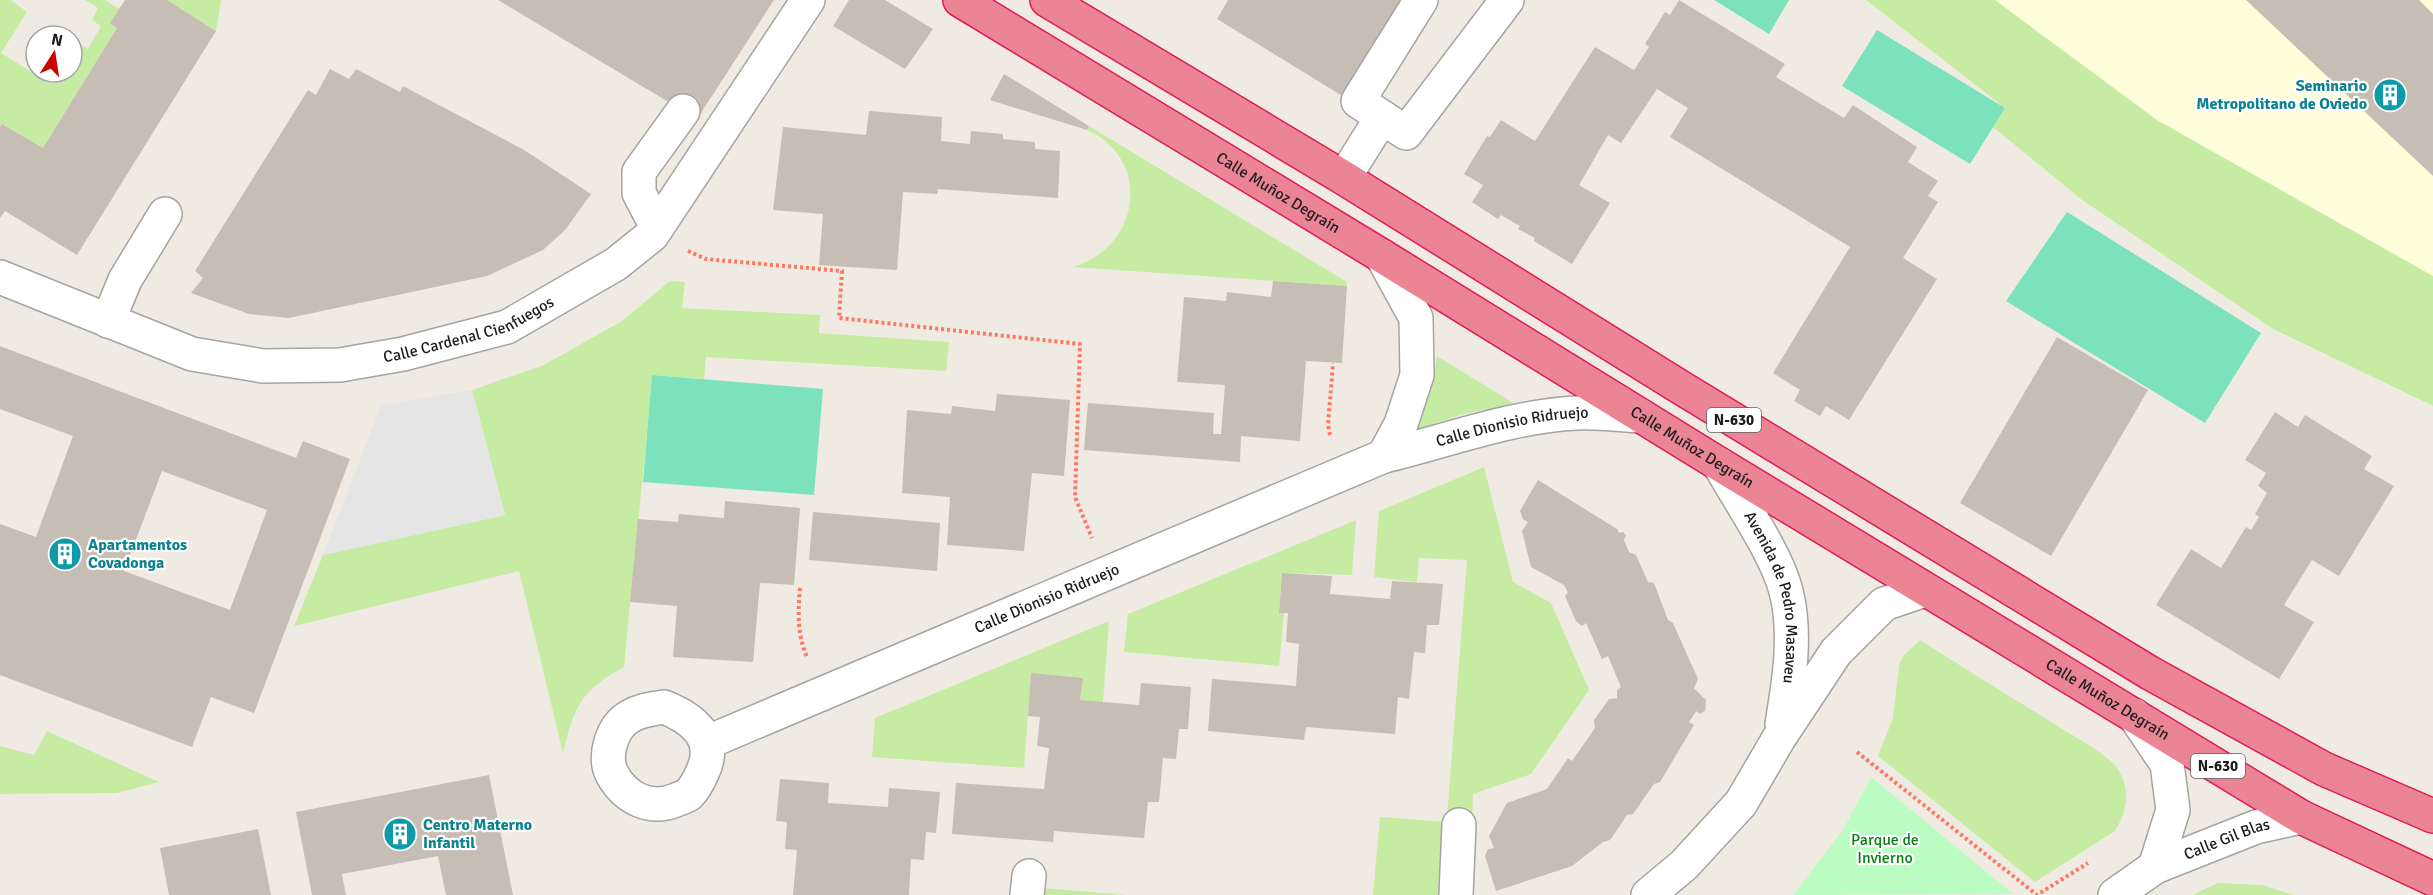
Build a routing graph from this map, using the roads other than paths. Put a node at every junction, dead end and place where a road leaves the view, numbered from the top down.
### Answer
1 (808, 0) edge
2 (960, 0) edge
3 (1047, 0) edge
4 (1420, 0) edge
5 (1507, 0) edge
6 (683, 111) dead end
7 (1382, 117) junction
8 (1344, 178) junction
9 (165, 214) dead end
10 (655, 231) junction
11 (1382, 256) junction
12 (0, 277) edge
13 (108, 321) junction
14 (1641, 416) junction
15 (1384, 456) junction
16 (1719, 464) junction
17 (1925, 590) junction
18 (2134, 715) junction
19 (1779, 738) junction
20 (708, 742) dead end
21 (2433, 816) edge
22 (2301, 817) junction
23 (1459, 825) dead end
24 (2155, 867) junction
25 (2433, 879) edge
26 (1456, 895) edge
27 (1648, 895) edge
28 (2115, 895) edge

1 - 10 street, Calle Cardenal Cienfuegos
2 - 11 highway, Calle Muñoz Degraín / N-630
3 - 8 highway, N-630
4 - 7 street
5 - 7 street
6 - 10 street
7 - 8 street
8 - 21 highway, N-630
9 - 13 street
10 - 13 street, Calle Cardenal Cienfuegos
11 - 14 highway, Calle Muñoz Degraín / N-630
11 - 15 street
12 - 13 street, Calle Cardenal Cienfuegos
14 - 15 street, Calle Dionisio Ridruejo
14 - 16 highway, Calle Muñoz Degraín / N-630
15 - 20 street, Calle Dionisio Ridruejo
16 - 17 highway, Calle Muñoz Degraín / N-630
16 - 19 street, Avenida de Pedro Masaveu
17 - 18 highway, Calle Muñoz Degraín / N-630
17 - 19 street, Avenida de Pedro Masaveu
18 - 22 highway, Calle Muñoz Degraín / N-630
18 - 24 street, Calle Gil Blas
19 - 27 street, Avenida de Pedro Masaveu
22 - 24 street, Calle Gil Blas
22 - 25 highway, Calle Muñoz Degraín / N-630
23 - 26 street
24 - 28 street, Calle Gil Blas

